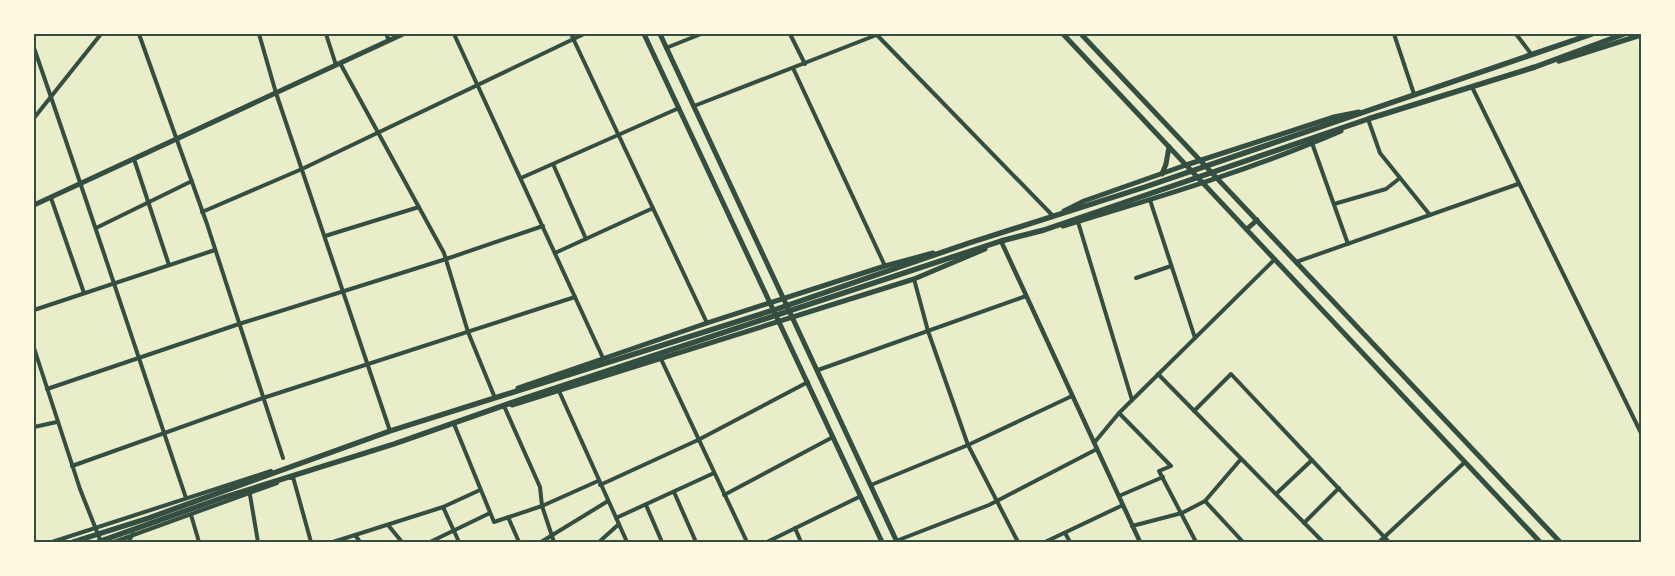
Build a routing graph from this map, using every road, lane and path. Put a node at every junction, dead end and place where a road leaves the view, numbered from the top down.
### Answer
1 (101, 34) edge
2 (139, 34) edge
3 (259, 34) edge
4 (326, 34) edge
5 (386, 34) edge
6 (403, 34) edge
7 (454, 34) edge
8 (571, 34) edge
9 (584, 34) edge
10 (644, 34) edge
11 (660, 34) edge
12 (701, 34) edge
13 (790, 34) edge
14 (878, 34) edge
15 (1064, 34) edge
16 (1080, 34) edge
17 (1394, 34) edge
18 (1516, 34) edge
19 (1592, 34) edge
20 (1624, 34) edge
21 (1641, 35) edge
22 (574, 39) junction
23 (389, 40) junction
24 (34, 48) edge
25 (666, 48) junction
26 (1532, 55) junction
27 (338, 64) junction
28 (805, 64) junction
29 (1535, 67) junction
30 (793, 68) junction
31 (1125, 81) junction
32 (478, 84) junction
33 (1472, 87) junction
34 (1115, 89) junction
35 (276, 93) junction
36 (1414, 94) junction
37 (51, 97) junction
38 (694, 106) junction
39 (679, 108) junction
40 (1369, 109) junction
41 (34, 118) edge
42 (1368, 119) junction
43 (379, 132) junction
44 (618, 135) junction
45 (177, 139) junction
46 (1312, 143) junction
47 (1169, 146) junction
48 (134, 159) junction
49 (1200, 161) junction
50 (553, 164) junction
51 (1186, 165) junction
52 (302, 169) junction
53 (1162, 174) junction
54 (521, 178) junction
55 (1217, 178) junction
56 (1400, 178) junction
57 (192, 181) junction
58 (1203, 183) junction
59 (82, 184) junction
60 (1518, 184) junction
61 (51, 198) junction
62 (1150, 200) junction
63 (148, 202) junction
64 (1334, 204) junction
65 (34, 205) edge
66 (419, 207) junction
67 (652, 209) junction
68 (202, 212) junction
69 (1430, 215) junction
70 (1053, 216) junction
71 (1257, 220) junction
72 (1078, 222) junction
73 (542, 226) junction
74 (96, 228) junction
75 (1247, 229) junction
76 (1040, 231) junction
77 (324, 236) junction
78 (586, 239) junction
79 (1001, 241) junction
80 (969, 243) junction
81 (994, 244) junction
82 (1348, 244) junction
83 (215, 250) junction
84 (555, 253) junction
85 (446, 259) junction
86 (1274, 259) junction
87 (1296, 262) junction
88 (170, 265) junction
89 (885, 266) junction
90 (1171, 266) junction
91 (1136, 278) dead end
92 (914, 279) junction
93 (113, 284) junction
94 (343, 291) junction
95 (84, 293) junction
96 (1026, 296) junction
97 (575, 297) junction
98 (785, 299) junction
99 (771, 304) junction
100 (34, 310) edge
101 (793, 317) junction
102 (779, 322) junction
103 (707, 323) junction
104 (239, 324) junction
105 (928, 331) junction
106 (468, 332) junction
107 (1195, 338) junction
108 (34, 348) edge
109 (603, 358) junction
110 (139, 360) junction
111 (661, 360) junction
112 (368, 364) junction
113 (818, 370) junction
114 (1158, 374) junction
115 (808, 382) junction
116 (47, 389) junction
117 (560, 391) junction
118 (1072, 396) junction
119 (263, 398) junction
120 (495, 398) junction
121 (1132, 400) junction
122 (504, 406) junction
123 (1194, 411) junction
124 (1120, 413) junction
125 (57, 422) junction
126 (454, 424) junction
127 (34, 427) edge
128 (390, 431) junction
129 (1641, 433) edge
130 (164, 434) junction
131 (833, 437) junction
132 (698, 440) junction
133 (1094, 443) junction
134 (968, 445) junction
135 (1097, 449) junction
136 (283, 458) dead end
137 (1241, 459) junction
138 (1312, 460) junction
139 (1465, 462) junction
140 (72, 466) junction
141 (285, 468) junction
142 (714, 473) junction
143 (293, 477) junction
144 (1163, 477) junction
145 (599, 483) junction
146 (871, 485) junction
147 (1339, 488) junction
148 (480, 490) junction
149 (674, 492) junction
150 (221, 494) junction
151 (1276, 494) junction
152 (250, 495) junction
153 (724, 495) junction
154 (860, 496) junction
155 (1119, 496) junction
156 (186, 498) junction
157 (608, 501) junction
158 (997, 501) junction
159 (1205, 501) junction
160 (646, 504) junction
161 (1123, 505) junction
162 (542, 506) junction
163 (444, 507) junction
164 (490, 513) junction
165 (1182, 513) junction
166 (191, 514) junction
167 (508, 517) junction
168 (616, 518) junction
169 (1304, 523) junction
170 (619, 524) junction
171 (388, 525) junction
172 (1132, 526) junction
173 (94, 528) junction
174 (795, 528) junction
175 (454, 530) junction
176 (1065, 533) junction
177 (133, 534) junction
178 (355, 535) junction
179 (552, 537) junction
180 (1384, 537) junction
181 (52, 542) edge
182 (73, 542) edge
183 (99, 542) edge
184 (114, 542) edge
185 (128, 542) edge
186 (199, 542) edge
187 (258, 542) edge
188 (311, 542) edge
189 (333, 542) edge
190 (360, 542) edge
191 (402, 542) edge
192 (430, 542) edge
193 (459, 542) edge
194 (519, 542) edge
195 (541, 542) edge
196 (554, 542) edge
197 (598, 542) edge
198 (628, 542) edge
199 (662, 542) edge
200 (696, 542) edge
201 (747, 542) edge
202 (767, 542) edge
203 (801, 542) edge
204 (882, 542) edge
205 (897, 542) edge
206 (1018, 542) edge
207 (1045, 542) edge
208 (1070, 542) edge
209 (1140, 542) edge
210 (1196, 542) edge
211 (1243, 542) edge
212 (1323, 542) edge
213 (1379, 542) edge
214 (1389, 542) edge
215 (1540, 542) edge
216 (1560, 542) edge

1 - 37 street
2 - 45 street
3 - 35 street
4 - 27 street
5 - 23 street
6 - 23 main road
7 - 32 street
8 - 22 street
9 - 22 street
10 - 39 main road
11 - 25 main road
12 - 25 street
13 - 28 street
14 - 28 street
14 - 70 street
15 - 34 main road
16 - 31 main road
17 - 36 street
18 - 26 street
19 - 26 main road
20 - 29 main road
21 - 29 main road
22 - 32 street
22 - 44 street
23 - 27 main road
24 - 37 street
25 - 38 main road
26 - 36 main road
27 - 35 main road
27 - 43 street
28 - 30 street
29 - 33 main road
30 - 38 street
30 - 89 street
31 - 34 main road
31 - 49 main road
32 - 43 street
32 - 54 street
33 - 42 main road
33 - 60 street
34 - 47 main road
35 - 45 main road
35 - 52 street
36 - 40 main road
37 - 41 street
37 - 59 street
38 - 98 main road
39 - 44 street
39 - 99 main road
40 - 49 main road
40 - 70 main road
42 - 46 main road
42 - 56 street
42 - 76 main road
43 - 52 street
43 - 66 street
44 - 50 street
44 - 67 street
45 - 48 main road
45 - 57 street
46 - 55 main road
46 - 64 street
47 - 51 main road
47 - 53 main road
48 - 59 main road
48 - 63 street
49 - 51 main road
49 - 55 main road
50 - 54 street
50 - 78 street
51 - 53 main road
51 - 58 main road
52 - 68 street
52 - 77 street
53 - 70 main road
54 - 73 street
55 - 58 main road
55 - 71 main road
56 - 64 street
56 - 69 street
57 - 63 street
57 - 68 street
58 - 62 main road
58 - 75 main road
59 - 61 main road
59 - 74 street
60 - 69 street
60 - 129 street
61 - 65 main road
61 - 95 street
62 - 72 main road
62 - 90 street
63 - 74 street
63 - 88 street
64 - 82 street
66 - 77 street
66 - 85 street
67 - 78 street
67 - 103 street
68 - 83 street
69 - 82 street
70 - 80 main road
71 - 75 main road
71 - 87 main road
72 - 76 main road
72 - 121 street
73 - 84 street
73 - 85 street
74 - 93 street
75 - 86 main road
76 - 79 main road
77 - 94 street
78 - 84 street
79 - 81 main road
79 - 96 street
80 - 89 main road
80 - 120 main road
81 - 92 main road
81 - 122 main road
82 - 87 street
83 - 88 street
83 - 104 street
84 - 97 street
85 - 94 street
85 - 106 street
86 - 107 street
86 - 139 main road
87 - 216 main road
88 - 93 street
89 - 98 main road
90 - 91 street
90 - 107 street
92 - 101 main road
92 - 105 street
93 - 95 street
93 - 110 street
94 - 104 street
94 - 112 street
95 - 100 street
96 - 105 street
96 - 118 street
97 - 106 street
97 - 109 street
98 - 99 main road
98 - 101 main road
99 - 102 main road
99 - 103 main road
101 - 102 main road
101 - 113 main road
102 - 111 main road
102 - 115 main road
103 - 109 main road
104 - 110 street
104 - 119 street
105 - 113 street
105 - 134 street
106 - 112 street
106 - 120 street
107 - 114 street
108 - 116 street
109 - 120 main road
110 - 116 street
110 - 130 street
111 - 117 main road
111 - 132 street
112 - 119 street
112 - 128 street
113 - 146 main road
114 - 121 street
114 - 123 street
115 - 131 main road
115 - 132 street
116 - 125 street
117 - 122 main road
117 - 145 street
118 - 133 street
118 - 134 street
119 - 130 street
119 - 136 street
120 - 128 main road
121 - 124 street
122 - 126 main road
122 - 162 street
123 - 137 street
123 - 138 street
124 - 133 street
124 - 144 street
125 - 127 street
125 - 140 street
126 - 143 main road
126 - 148 street
128 - 141 main road
130 - 140 street
130 - 156 street
131 - 153 street
131 - 154 main road
132 - 142 street
132 - 145 street
133 - 135 street
134 - 146 street
134 - 158 street
135 - 155 street
135 - 158 street
137 - 151 street
137 - 159 street
138 - 147 street
138 - 151 street
139 - 180 street
139 - 215 main road
140 - 173 street
141 - 150 main road
141 - 156 street
142 - 149 street
142 - 153 street
143 - 150 main road
143 - 152 street
143 - 188 street
144 - 155 street
144 - 165 street
145 - 157 street
145 - 162 street
146 - 205 main road
147 - 169 street
147 - 180 street
148 - 163 street
148 - 164 street
149 - 160 street
149 - 200 street
150 - 182 main road
150 - 183 main road
151 - 169 street
152 - 166 street
152 - 187 street
153 - 201 street
154 - 174 street
154 - 204 main road
155 - 161 street
156 - 173 street
157 - 168 street
157 - 179 street
158 - 205 street
158 - 206 street
159 - 165 street
159 - 211 street
160 - 168 street
160 - 199 street
161 - 172 street
161 - 176 street
162 - 167 street
162 - 179 street
163 - 171 street
163 - 175 street
164 - 167 street
164 - 175 street
165 - 172 street
165 - 210 street
166 - 177 street
166 - 186 street
167 - 194 street
168 - 170 street
169 - 212 street
170 - 197 street
170 - 198 street
171 - 178 street
171 - 191 street
172 - 209 street
173 - 181 street
173 - 183 street
174 - 202 street
174 - 203 street
175 - 192 street
175 - 193 street
176 - 207 street
176 - 208 street
177 - 184 street
177 - 185 street
178 - 189 street
178 - 190 street
179 - 195 street
179 - 196 street
180 - 213 street
180 - 214 street

